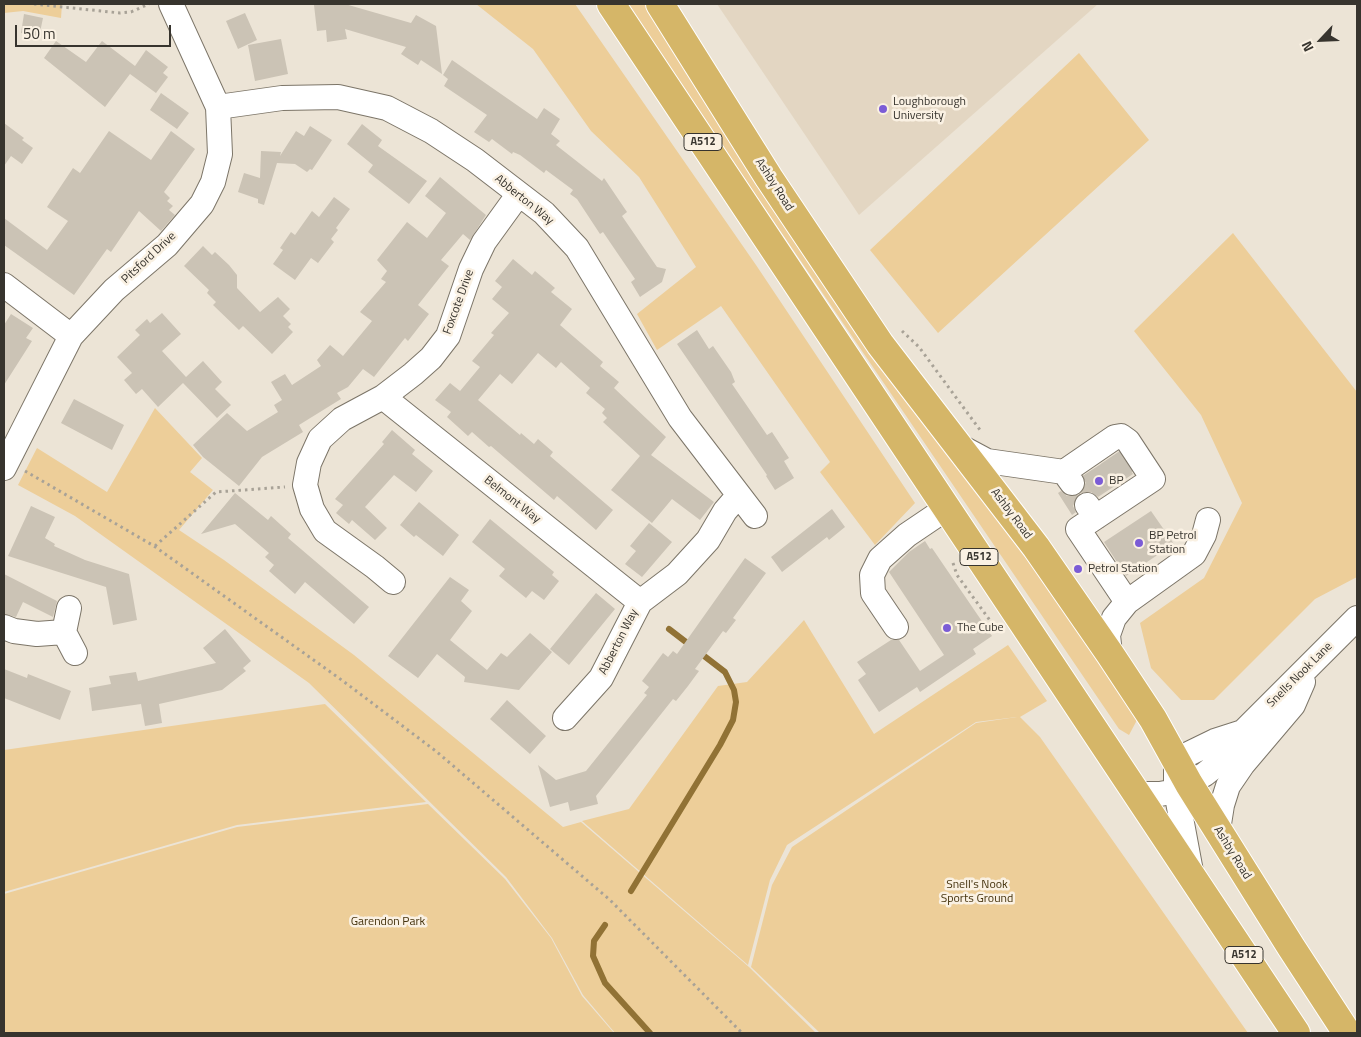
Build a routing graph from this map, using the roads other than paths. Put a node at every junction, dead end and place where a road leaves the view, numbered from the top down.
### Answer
1 (171, 4) edge
2 (611, 4) edge
3 (660, 4) edge
4 (218, 107) junction
5 (518, 194) junction
6 (4, 285) edge
7 (71, 336) junction
8 (383, 398) junction
9 (959, 446) junction
10 (6, 465) edge
11 (738, 496) junction
12 (947, 508) junction
13 (755, 516) dead end
14 (1208, 520) dead end
15 (393, 582) dead end
16 (640, 602) junction
17 (1127, 602) junction
18 (70, 608) dead end
19 (1357, 618) edge
20 (4, 627) edge
21 (896, 627) dead end
22 (64, 632) junction
23 (75, 653) dead end
24 (1110, 654) junction
25 (1310, 667) junction
26 (570, 703) dead end
27 (1242, 732) junction
28 (1176, 760) junction
29 (1183, 787) junction
30 (1137, 794) junction
31 (1218, 830) junction
32 (1192, 877) junction
33 (1296, 1033) edge
34 (1347, 1033) edge

1 - 4 street, Pitsford Drive
2 - 12 main road, A512
3 - 9 main road, Ashby Road / A512
4 - 5 street, Abberton Way
4 - 7 street, Pitsford Drive
5 - 8 street, Foxcote Drive
5 - 11 street, Abberton Way
6 - 7 street
7 - 10 street, Pitsford Drive
8 - 15 street, Foxcote Drive
8 - 16 street, Belmont Way
9 - 17 street
9 - 24 main road, Ashby Road / A512
11 - 13 street, Abberton Way
11 - 16 street, Abberton Way
12 - 21 street
12 - 30 main road, A512
14 - 17 street
16 - 26 street, Abberton Way
17 - 24 street
18 - 22 street
19 - 25 street, Snells Nook Lane
20 - 22 street
22 - 23 street
24 - 28 main road, Ashby Road / A512
25 - 27 street, Snells Nook Lane
25 - 31 street
27 - 28 street, Snells Nook Lane
27 - 29 street, Snells Nook Lane
28 - 29 main road, Ashby Road / A512
29 - 30 street, Snells Nook Lane
29 - 31 main road, Ashby Road / A512
29 - 32 street
30 - 32 main road, A512
31 - 34 main road, Ashby Road / A512
32 - 33 main road, A512

